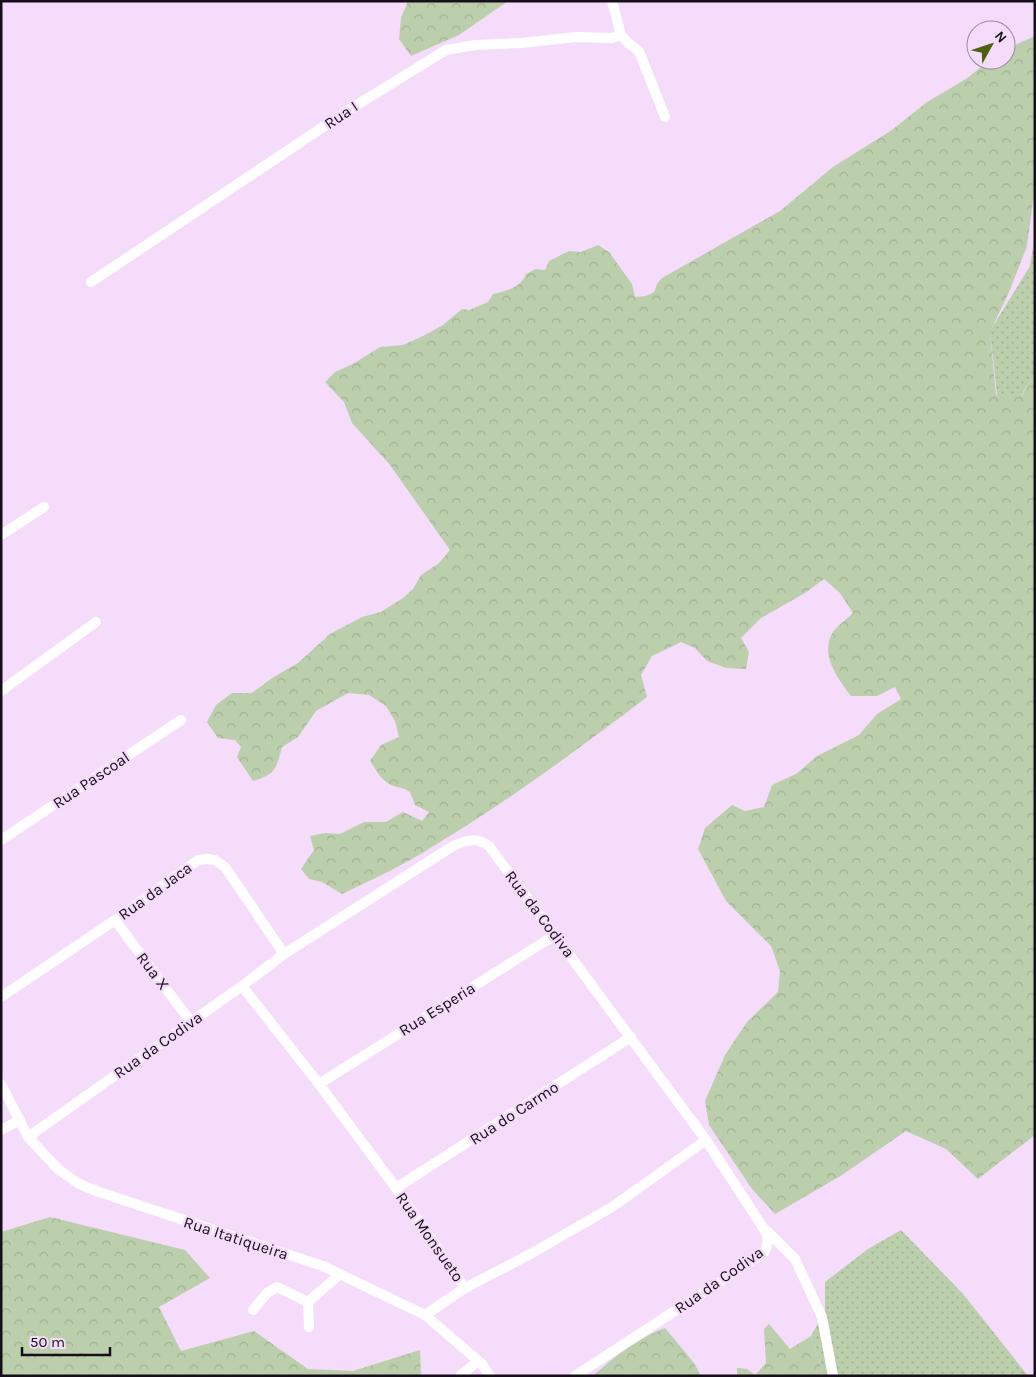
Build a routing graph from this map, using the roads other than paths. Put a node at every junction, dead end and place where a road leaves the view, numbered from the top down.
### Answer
1 (612, 1) edge
2 (621, 35) junction
3 (665, 117) dead end
4 (92, 282) dead end
5 (44, 507) dead end
6 (1, 535) edge
7 (96, 622) dead end
8 (1, 691) edge
9 (181, 720) dead end
10 (1, 840) edge
11 (115, 920) junction
12 (555, 935) junction
13 (284, 954) junction
14 (242, 986) junction
15 (1, 997) edge
16 (191, 1022) junction
17 (631, 1037) junction
18 (1, 1084) edge
19 (319, 1084) junction
20 (20, 1120) junction
21 (1, 1130) edge
22 (28, 1136) junction
23 (706, 1140) junction
24 (396, 1188) junction
25 (764, 1229) junction
26 (340, 1274) junction
27 (465, 1288) junction
28 (308, 1302) junction
29 (253, 1310) dead end
30 (424, 1314) junction
31 (309, 1327) dead end
32 (478, 1361) junction
33 (460, 1376) edge
34 (490, 1376) edge
35 (575, 1376) edge
36 (833, 1376) edge

1 - 2 street
2 - 3 street
2 - 4 street, Rua I
5 - 6 street
7 - 8 street
9 - 10 street, Rua Pascoal
11 - 13 street, Rua da Jaca
11 - 15 street, Rua da Jaca
11 - 16 street, Rua X
12 - 13 street, Rua da Codiva
12 - 17 street, Rua da Codiva
12 - 19 street, Rua Esperia
13 - 14 street, Rua da Codiva
14 - 16 street, Rua da Codiva
14 - 19 street, Rua Monsueto
16 - 22 street, Rua da Codiva
17 - 23 street, Rua da Codiva
17 - 24 street, Rua do Carmo
18 - 20 street, Rua Itatiqueira
19 - 24 street, Rua Monsueto
20 - 21 street
20 - 22 street, Rua Itatiqueira
22 - 26 street, Rua Itatiqueira
23 - 25 street, Rua da Codiva
23 - 27 street, Rua Monsueto
24 - 27 street, Rua Monsueto
25 - 35 street, Rua da Codiva
25 - 36 street
26 - 28 street
26 - 30 street, Rua Itatiqueira
27 - 30 street
28 - 29 street
28 - 31 street
30 - 32 street, Rua Itatiqueira
32 - 33 street
32 - 34 street, Rua Itatiqueira

